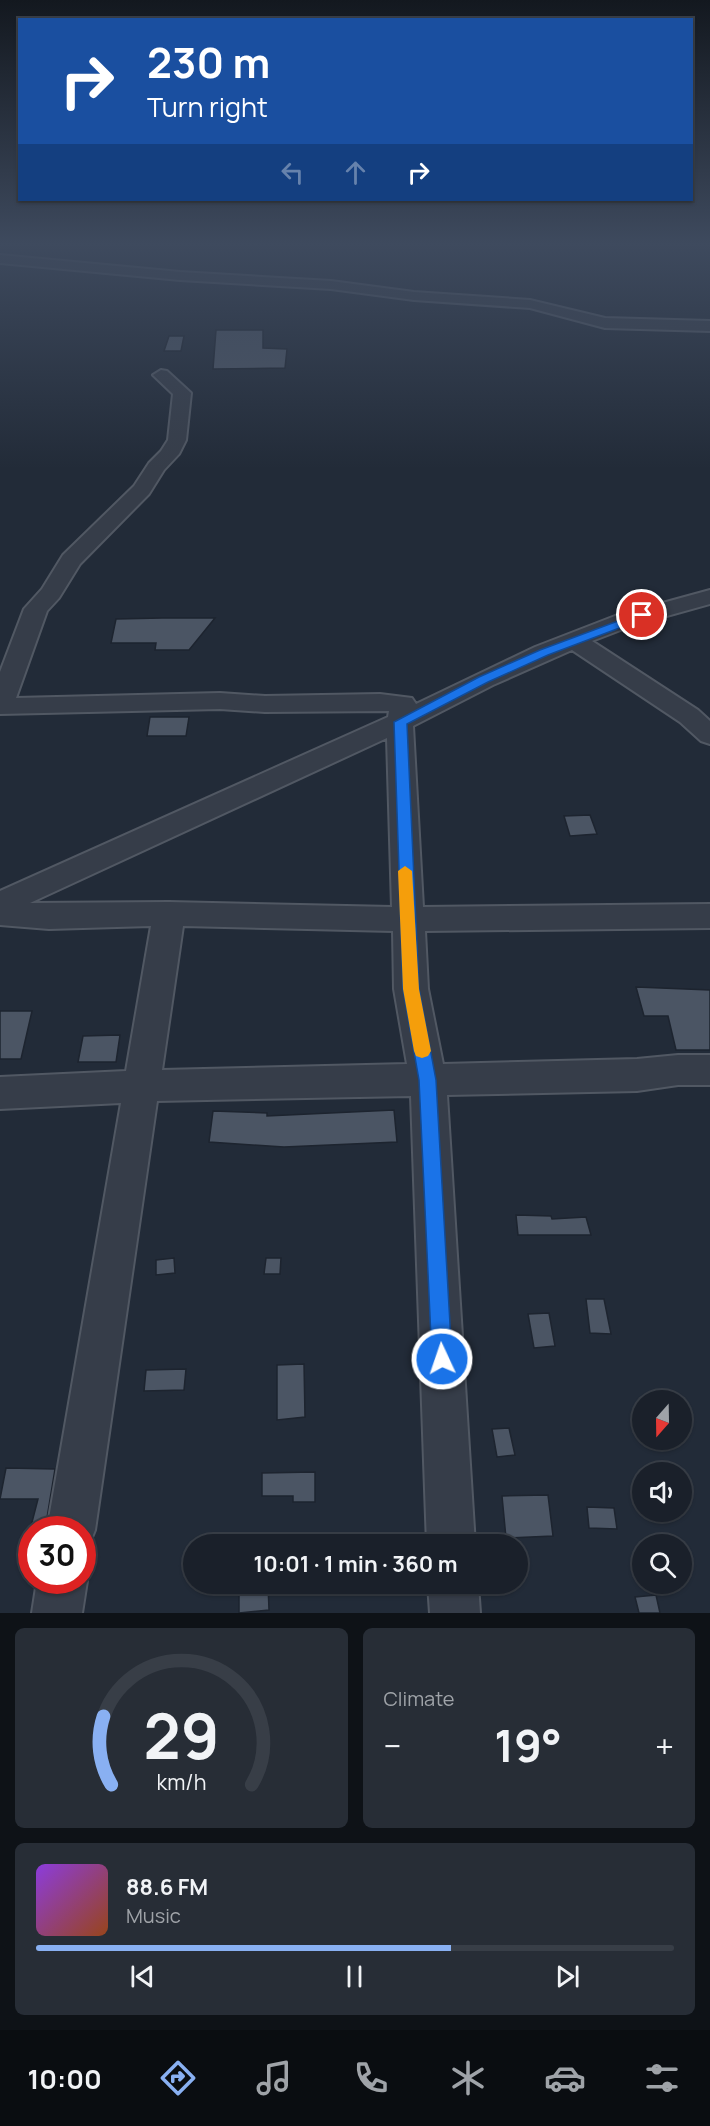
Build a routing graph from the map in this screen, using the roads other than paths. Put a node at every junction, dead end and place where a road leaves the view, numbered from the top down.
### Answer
1 (590, 319) edge
2 (710, 326) edge
3 (161, 375) dead end
4 (710, 597) edge
5 (575, 640) junction
6 (0, 705) edge
7 (400, 722) junction
8 (710, 735) edge
9 (0, 904) edge
10 (0, 913) edge
11 (169, 914) junction
12 (710, 916) edge
13 (407, 919) junction
14 (710, 1070) edge
15 (428, 1080) junction
16 (141, 1086) junction
17 (0, 1093) edge
18 (73, 1516) edge
19 (450, 1534) edge
20 (61, 1594) edge
21 (454, 1594) edge
22 (57, 1613) edge
23 (455, 1613) edge

1 - 2 street
3 - 6 street
4 - 5 street
5 - 7 street
5 - 8 street
6 - 7 street
7 - 9 street
7 - 13 street
10 - 11 street
11 - 13 street
11 - 16 street
12 - 13 street
13 - 15 street
14 - 15 street
15 - 16 street
15 - 19 street
16 - 17 street
16 - 18 street
20 - 22 street
21 - 23 street

